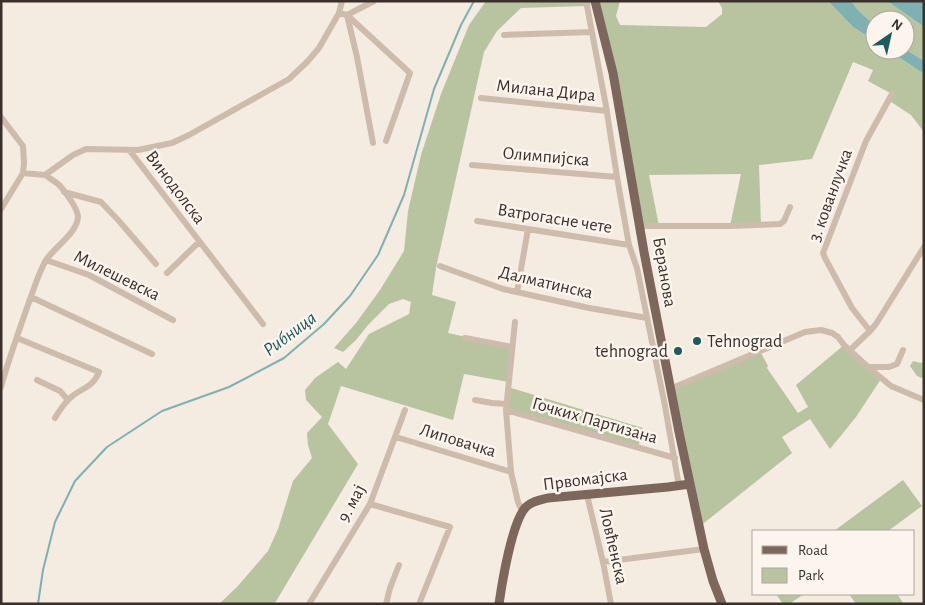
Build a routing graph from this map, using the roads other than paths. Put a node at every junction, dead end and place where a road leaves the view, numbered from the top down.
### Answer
1 (374, 1) edge
2 (588, 1) edge
3 (594, 1) edge
4 (342, 2) edge
5 (339, 13) junction
6 (347, 15) junction
7 (592, 32) junction
8 (504, 35) dead end
9 (892, 94) dead end
10 (481, 98) dead end
11 (607, 111) junction
12 (1, 117) edge
13 (386, 141) dead end
14 (373, 143) dead end
15 (130, 151) junction
16 (472, 165) dead end
17 (23, 173) junction
18 (46, 175) junction
19 (617, 177) junction
20 (64, 192) junction
21 (790, 208) dead end
22 (1, 209) edge
23 (477, 221) dead end
24 (640, 226) junction
25 (528, 229) junction
26 (199, 242) junction
27 (629, 245) junction
28 (924, 247) edge
29 (644, 252) junction
30 (633, 255) junction
31 (46, 260) junction
32 (156, 264) dead end
33 (440, 266) dead end
34 (167, 273) dead end
35 (517, 292) junction
36 (32, 297) junction
37 (647, 318) junction
38 (173, 320) dead end
39 (516, 322) dead end
40 (263, 324) dead end
41 (870, 331) junction
42 (17, 338) junction
43 (464, 338) dead end
44 (512, 347) junction
45 (850, 350) junction
46 (903, 350) dead end
47 (152, 354) dead end
48 (868, 367) junction
49 (37, 380) dead end
50 (1, 387) edge
51 (670, 389) junction
52 (68, 400) junction
53 (475, 400) dead end
54 (924, 400) edge
55 (506, 407) junction
56 (406, 410) dead end
57 (54, 418) dead end
58 (396, 437) junction
59 (675, 458) junction
60 (511, 472) junction
61 (690, 484) junction
62 (680, 486) junction
63 (587, 494) junction
64 (370, 504) junction
65 (524, 510) junction
66 (704, 550) junction
67 (603, 562) junction
68 (399, 565) dead end
69 (309, 604) edge
70 (386, 604) edge
71 (419, 604) edge
72 (498, 604) edge
73 (611, 604) edge
74 (722, 604) edge

1 - 6 street
2 - 7 street, Беранова
3 - 24 main road, Беранова
4 - 5 street
4 - 6 street
5 - 6 street
5 - 15 street
6 - 13 street
6 - 14 street
7 - 8 street
7 - 11 street, Беранова
9 - 41 street, 3. кованлучка
10 - 11 street, Милана Дира
11 - 19 street, Беранова
12 - 17 street
15 - 18 street
15 - 26 street, Винодолска
16 - 19 street, Олимпијска
17 - 18 street
17 - 22 street
18 - 20 street
19 - 27 street, Беранова
20 - 31 street
20 - 32 street
21 - 24 street
23 - 25 street, Ватрогасне чете
24 - 29 main road, Беранова
25 - 27 street, Ватрогасне чете
25 - 35 street
26 - 34 street, Винодолска
26 - 40 street, Винодолска
27 - 30 street, Беранова
28 - 41 street
29 - 30 street
29 - 51 main road, Беранова
30 - 37 street, Беранова
31 - 36 street
31 - 38 street, Милешевска
33 - 35 street, Далматинска
35 - 37 street, Далматинска
36 - 42 street
36 - 47 street
37 - 59 street, Беранова
39 - 44 street
41 - 45 street
42 - 50 street
42 - 52 street
43 - 44 street
44 - 55 street
45 - 48 street
45 - 51 street
46 - 48 street
48 - 54 street
49 - 52 street
51 - 61 main road, Беранова
52 - 57 street
53 - 55 street, Гочких Партизана
55 - 59 street, Гочких Партизана
55 - 60 street
56 - 58 street, 9. мај
58 - 60 street, Липовачка
58 - 64 street, 9. мај
59 - 62 street, Беранова
60 - 65 street
61 - 62 main road, Првомајска
61 - 66 main road, Беранова
62 - 63 main road, Првомајска
63 - 65 main road, Првомајска
63 - 67 street, Ловћенска
64 - 69 street, 9. мај
64 - 71 street
65 - 72 main road, Првомајска
66 - 67 street
66 - 74 main road, Беранова
67 - 73 street, Ловћенска
68 - 70 street

